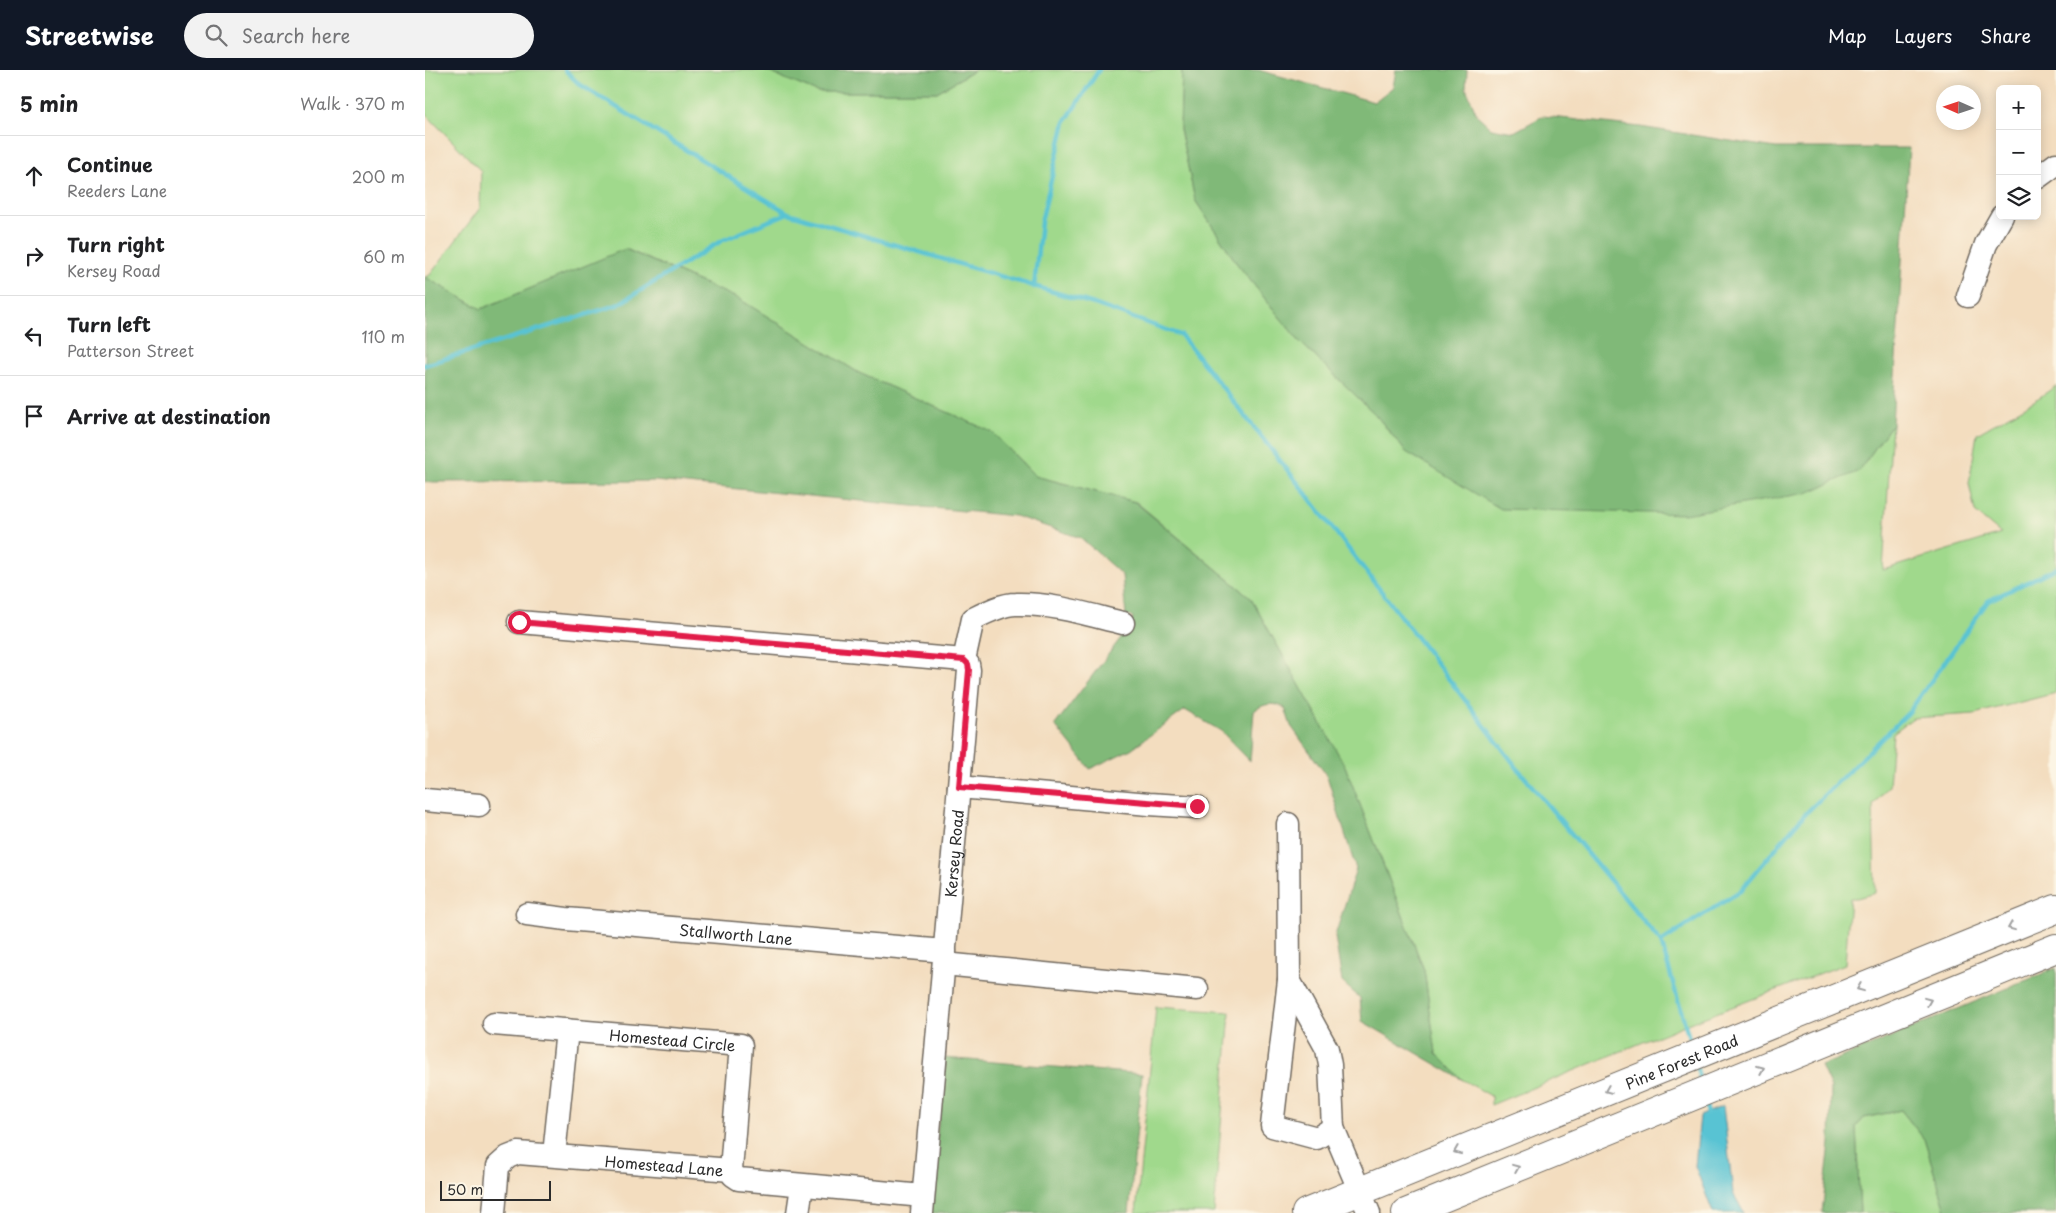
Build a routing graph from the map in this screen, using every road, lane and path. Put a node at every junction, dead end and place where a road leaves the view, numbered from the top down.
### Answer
1 (2056, 164) edge
2 (2041, 175) edge
3 (2000, 220) edge
4 (1968, 296) dead end
5 (519, 622) dead end
6 (1123, 623) dead end
7 (964, 660) junction
8 (959, 787) junction
9 (425, 800) edge
10 (479, 805) dead end
11 (1197, 806) dead end
12 (1288, 824) dead end
13 (2056, 909) edge
14 (527, 914) dead end
15 (2056, 948) edge
16 (944, 957) junction
17 (1289, 980) junction
18 (1197, 988) dead end
19 (493, 1024) dead end
20 (567, 1030) junction
21 (1333, 1128) junction
22 (554, 1156) junction
23 (731, 1170) junction
24 (802, 1186) junction
25 (1364, 1202) edge
26 (896, 1203) edge
27 (922, 1205) edge
28 (495, 1213) edge
29 (798, 1213) edge
30 (1306, 1213) edge
31 (1406, 1213) edge

1 - 2 street
3 - 4 street
5 - 7 street
6 - 7 street, Kersey Road
7 - 8 street, Kersey Road
8 - 11 street
8 - 16 street, Kersey Road
9 - 10 street
12 - 17 street
13 -> 25 main road, Pine Forest Road
14 - 16 street, Stallworth Lane
31 -> 15 main road
16 - 18 street, Stallworth Lane
16 - 27 street, Kersey Road
17 - 21 street
17 - 21 street
19 - 20 street, Homestead Circle
20 - 22 street
20 - 23 street, Homestead Circle
21 - 25 street
22 - 23 street, Homestead Lane
22 - 28 street, Homestead Lane
23 - 24 street, Homestead Lane
24 - 26 street, Homestead Lane
24 - 29 street
25 - 30 main road, Pine Forest Road
26 - 27 street, Homestead Lane

